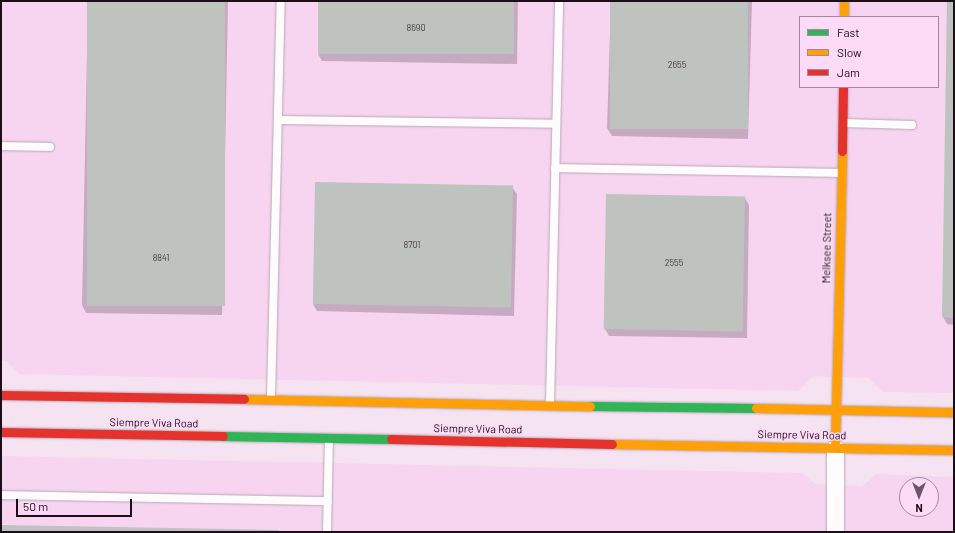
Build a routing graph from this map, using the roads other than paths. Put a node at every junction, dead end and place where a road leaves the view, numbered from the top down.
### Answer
1 (281, 1) edge
2 (559, 1) edge
3 (844, 1) edge
4 (844, 16) edge
5 (843, 88) edge
6 (279, 120) junction
7 (842, 123) junction
8 (556, 124) junction
9 (912, 125) dead end
10 (1, 146) edge
11 (50, 147) dead end
12 (555, 168) junction
13 (841, 173) junction
14 (1, 395) edge
15 (271, 400) junction
16 (550, 405) junction
17 (836, 410) junction
18 (954, 412) edge
19 (1, 432) edge
20 (329, 438) junction
21 (835, 448) junction
22 (954, 450) edge
23 (1, 495) edge
24 (328, 501) junction
25 (327, 532) edge
26 (835, 532) edge

1 - 6 lane
2 - 8 lane
3 - 4 main road
5 - 7 main road, Melksee Street
6 - 8 lane
6 - 15 lane
7 - 9 lane
7 - 13 main road, Melksee Street
8 - 12 lane
10 - 11 lane
12 - 13 lane
12 - 16 lane
13 - 17 main road, Melksee Street
14 - 15 main road
15 - 16 main road
16 - 17 main road
17 - 18 main road
17 - 21 main road, Melksee Street
19 - 20 main road, Siempre Viva Road
20 - 21 main road, Siempre Viva Road
20 - 24 lane
21 - 22 main road, Siempre Viva Road
21 - 26 street
23 - 24 lane
24 - 25 lane

